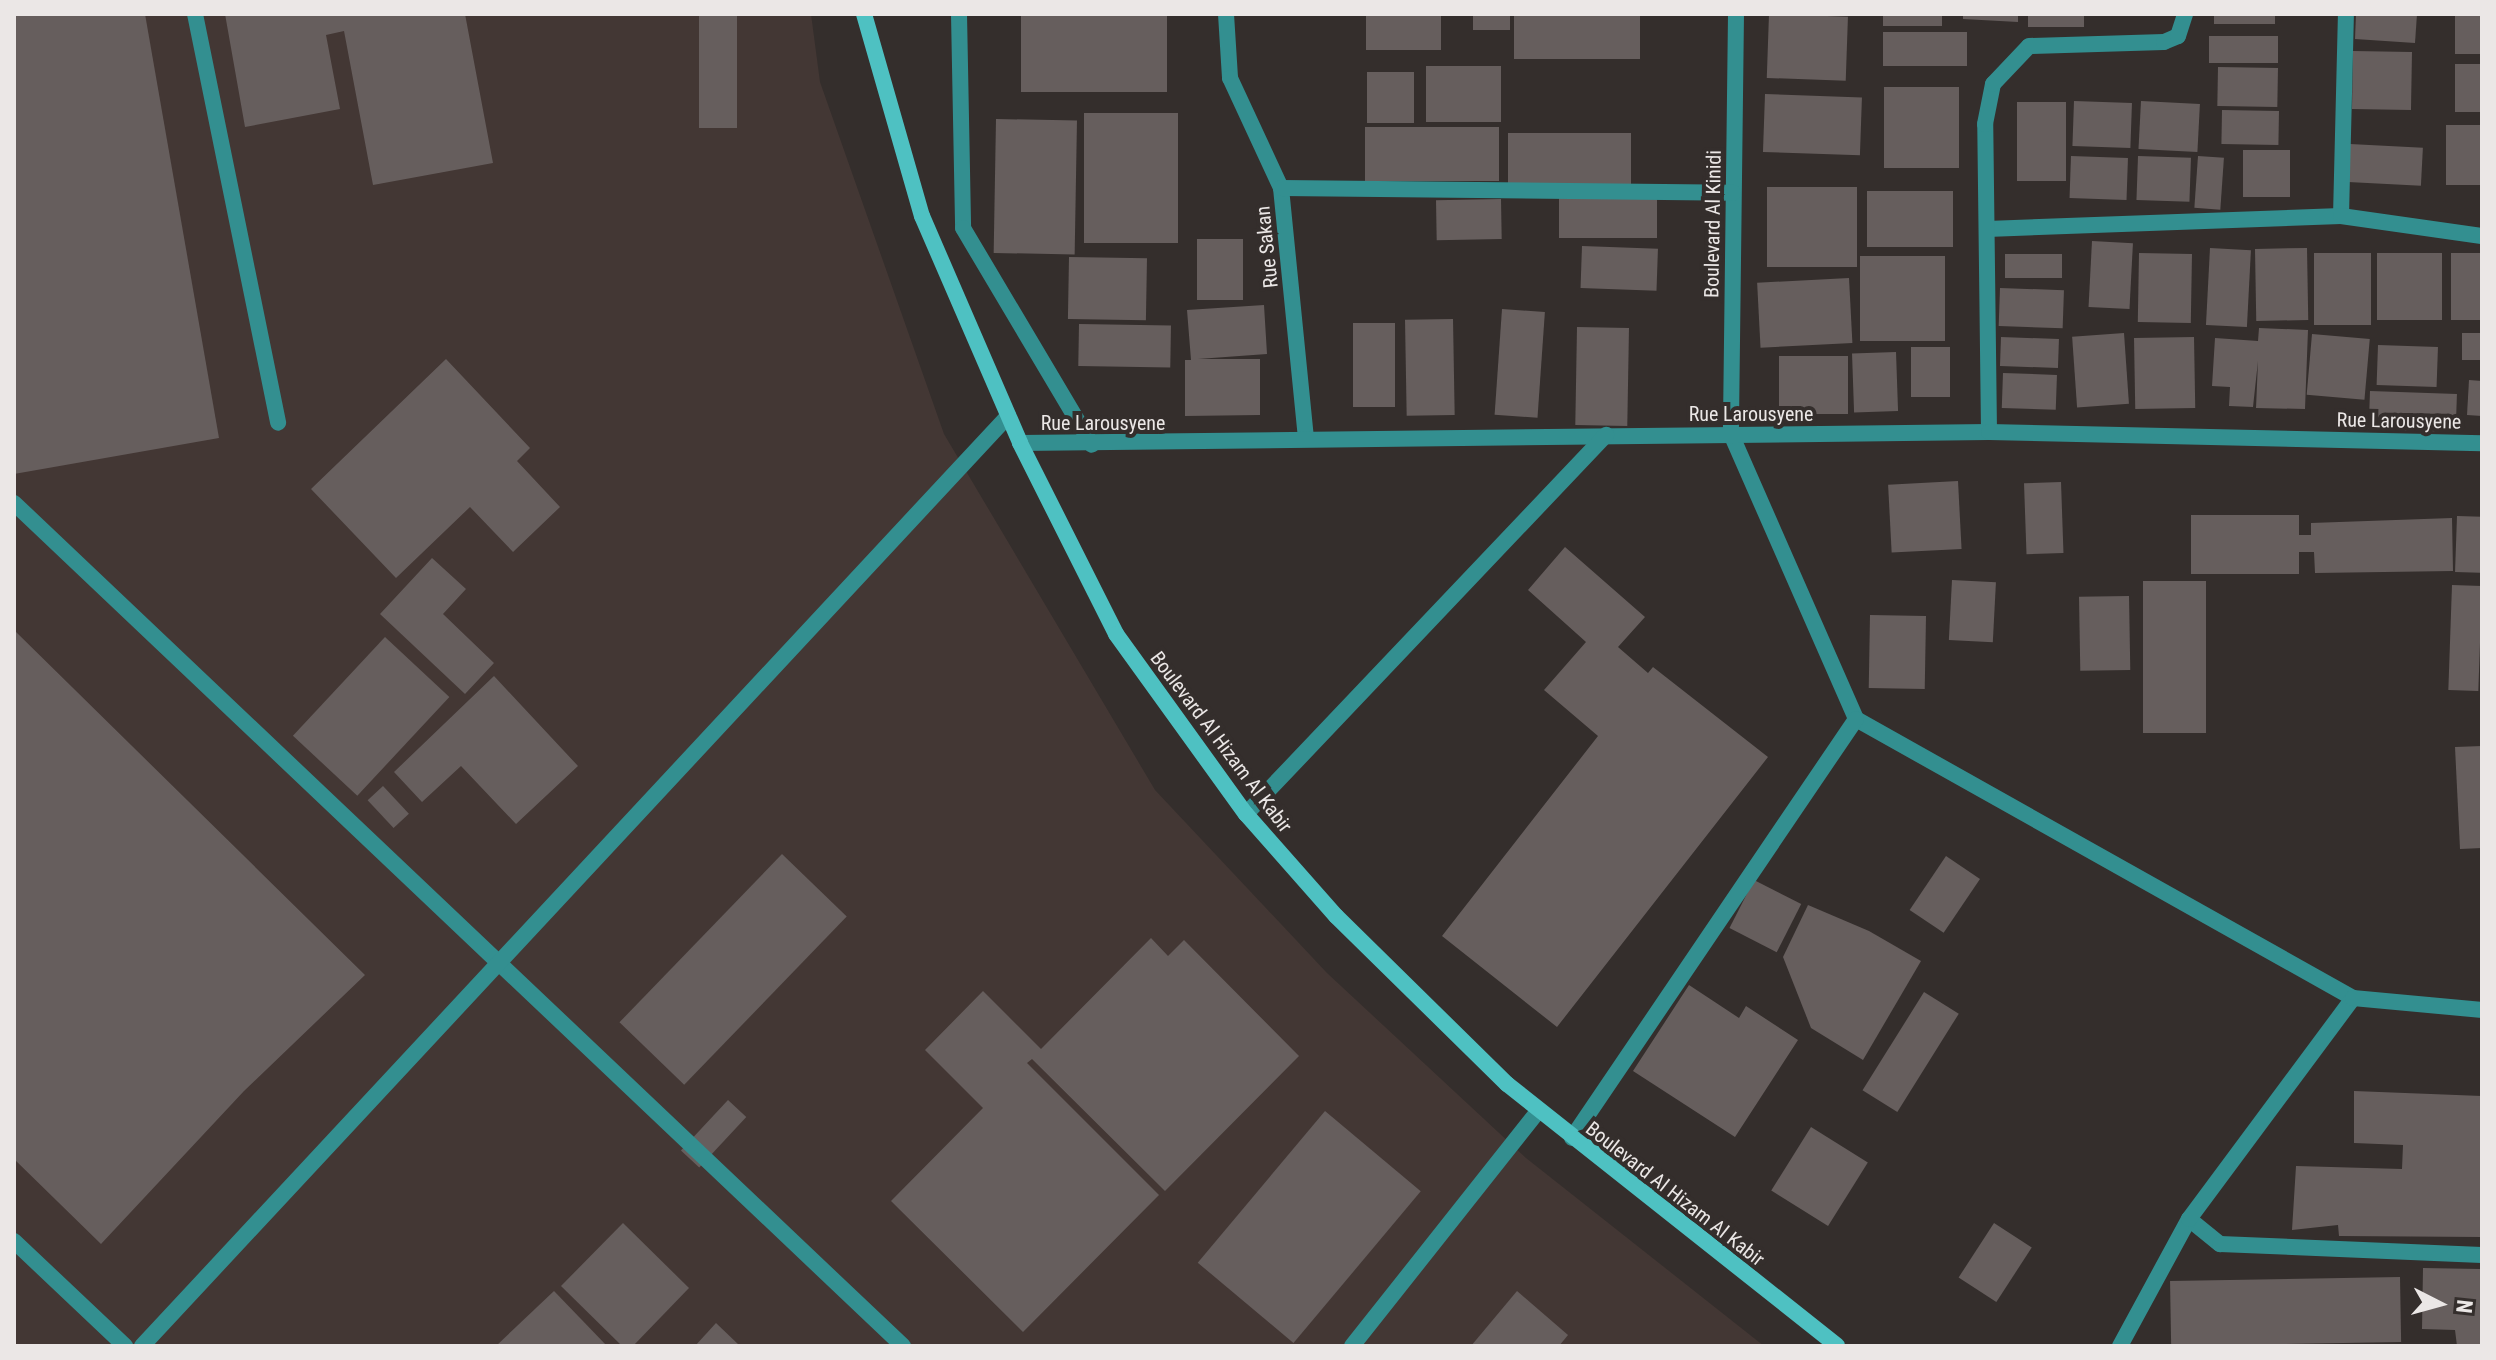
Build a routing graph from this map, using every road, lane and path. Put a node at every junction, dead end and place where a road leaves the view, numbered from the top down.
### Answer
1 (195, 14) edge
2 (864, 14) edge
3 (959, 14) edge
4 (1226, 14) edge
5 (1736, 14) edge
6 (2185, 14) edge
7 (2346, 14) edge
8 (1281, 188) junction
9 (1733, 193) junction
10 (2341, 216) junction
11 (1987, 229) junction
12 (2482, 236) edge
13 (1008, 416) junction
14 (278, 423) dead end
15 (1989, 432) junction
16 (1731, 434) junction
17 (1606, 435) junction
18 (1306, 439) junction
19 (1020, 443) junction
20 (2482, 443) edge
21 (1092, 445) junction
22 (14, 503) edge
23 (1856, 719) junction
24 (1246, 814) junction
25 (500, 961) junction
26 (2353, 998) junction
27 (2482, 1010) edge
28 (1539, 1110) junction
29 (1572, 1138) junction
30 (2189, 1219) junction
31 (14, 1241) edge
32 (2482, 1255) edge
33 (125, 1346) edge
34 (142, 1346) edge
35 (903, 1346) edge
36 (1352, 1346) edge
37 (1837, 1346) edge
38 (2120, 1346) edge

1 - 14 street
2 - 13 main road, Boulevard Al Hizam Al Kabir
3 - 21 street
4 - 8 street, Rue Sakan
5 - 9 street, Boulevard Al Kinidi
6 - 11 street
7 - 10 street
8 - 9 street
8 - 18 street, Rue Sakan
9 - 16 street, Boulevard Al Kinidi
10 - 11 street
10 - 12 street
11 - 15 street
13 - 19 main road, Boulevard Al Hizam Al Kabir
13 - 25 street
15 - 16 street, Rue Larousyene
15 - 20 street, Rue Larousyene
16 - 17 street, Rue Larousyene
16 - 23 street
17 - 18 street, Rue Larousyene
17 - 24 street
18 - 21 street, Rue Larousyene
19 - 21 street, Rue Larousyene
19 - 24 main road, Boulevard Al Hizam Al Kabir
22 - 25 street
23 - 26 street
23 - 29 street
24 - 28 main road, Boulevard Al Hizam Al Kabir
25 - 34 street
25 - 35 street
26 - 27 street
26 - 30 street
28 - 29 main road, Boulevard Al Hizam Al Kabir
28 - 36 street
29 - 37 main road, Boulevard Al Hizam Al Kabir
30 - 32 street
30 - 38 street
31 - 33 street

